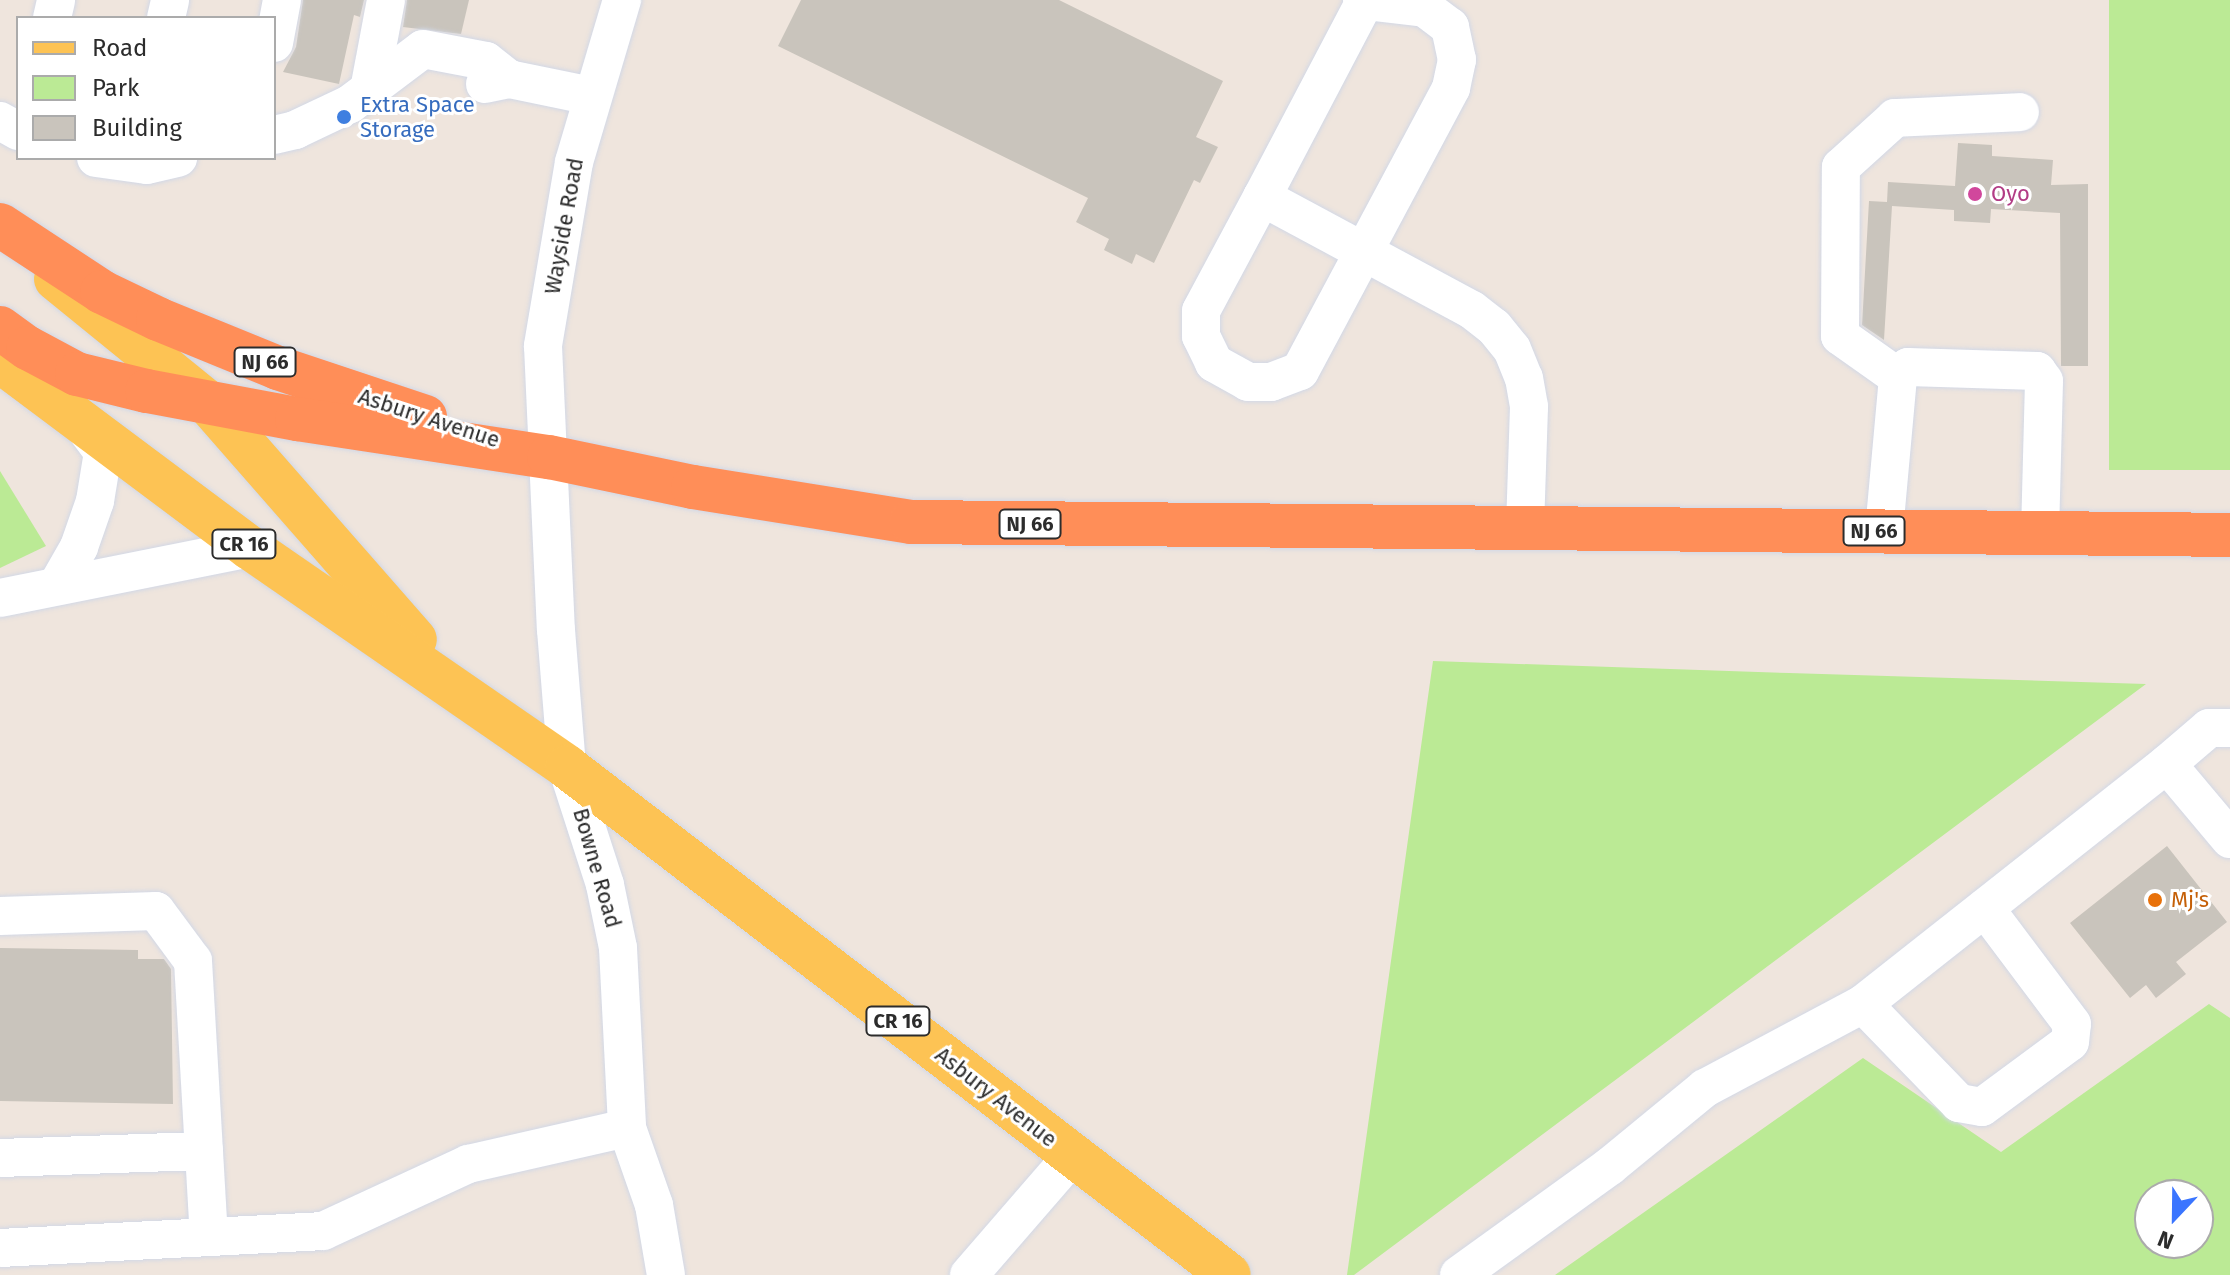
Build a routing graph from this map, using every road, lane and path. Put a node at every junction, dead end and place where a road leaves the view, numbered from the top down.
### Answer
1 (282, 0) edge
2 (386, 0) edge
3 (622, 0) edge
4 (1364, 1) edge
5 (276, 32) edge
6 (369, 90) junction
7 (592, 96) junction
8 (2020, 112) dead end
9 (276, 135) edge
10 (169, 160) edge
11 (138, 161) edge
12 (1262, 197) junction
13 (0, 225) edge
14 (0, 234) edge
15 (1366, 252) junction
16 (0, 328) edge
17 (0, 361) edge
18 (1898, 377) junction
19 (206, 401) junction
20 (77, 420) junction
21 (549, 457) junction
22 (1525, 528) junction
23 (1884, 531) junction
24 (2040, 533) junction
25 (2230, 535) edge
26 (250, 548) junction
27 (58, 584) junction
28 (0, 598) edge
29 (496, 715) junction
30 (2230, 728) edge
31 (2167, 764) junction
32 (567, 767) junction
33 (2230, 839) edge
34 (1985, 908) junction
35 (0, 916) edge
36 (1863, 1004) junction
37 (627, 1128) junction
38 (204, 1151) junction
39 (1072, 1156) junction
40 (0, 1158) edge
41 (209, 1237) junction
42 (0, 1248) edge
43 (1225, 1274) edge
44 (666, 1275) edge
45 (969, 1275) edge
46 (1459, 1275) edge

1 - 5 street
2 - 6 street
3 - 7 street, Wayside Road
4 - 12 street
4 - 15 street
6 - 7 street
6 - 9 street
7 - 21 street, Wayside Road
8 - 18 street
10 - 11 street
12 - 15 street
12 - 15 street
13 - 21 highway, Asbury Avenue / NJ 66
14 - 19 main road, Asbury Avenue / CR 16
15 - 22 street
16 - 19 highway, Asbury Avenue / NJ 66
17 - 20 main road, Asbury Avenue / CR 16
18 - 23 street
18 - 24 street
19 - 21 highway, Asbury Avenue / NJ 66
19 - 29 main road, Asbury Avenue / CR 16
20 - 26 main road, Asbury Avenue / CR 16
20 - 27 street
21 - 22 highway, NJ 66
21 - 32 street, Bowne Road
22 - 23 highway, NJ 66
23 - 24 highway, NJ 66
24 - 25 highway, NJ 66
26 - 27 street
26 - 29 main road, Asbury Avenue / CR 16
27 - 28 street
29 - 32 main road, Asbury Avenue / CR 16
30 - 31 street
31 - 33 street
31 - 34 street
32 - 37 street, Bowne Road
32 - 39 main road, Asbury Avenue / CR 16
34 - 36 street
34 - 36 street
35 - 38 street
36 - 46 street
37 - 41 street
37 - 44 street, Bowne Road
38 - 40 street
38 - 41 street
39 - 43 main road, Asbury Avenue / CR 16
39 - 45 street
41 - 42 street

